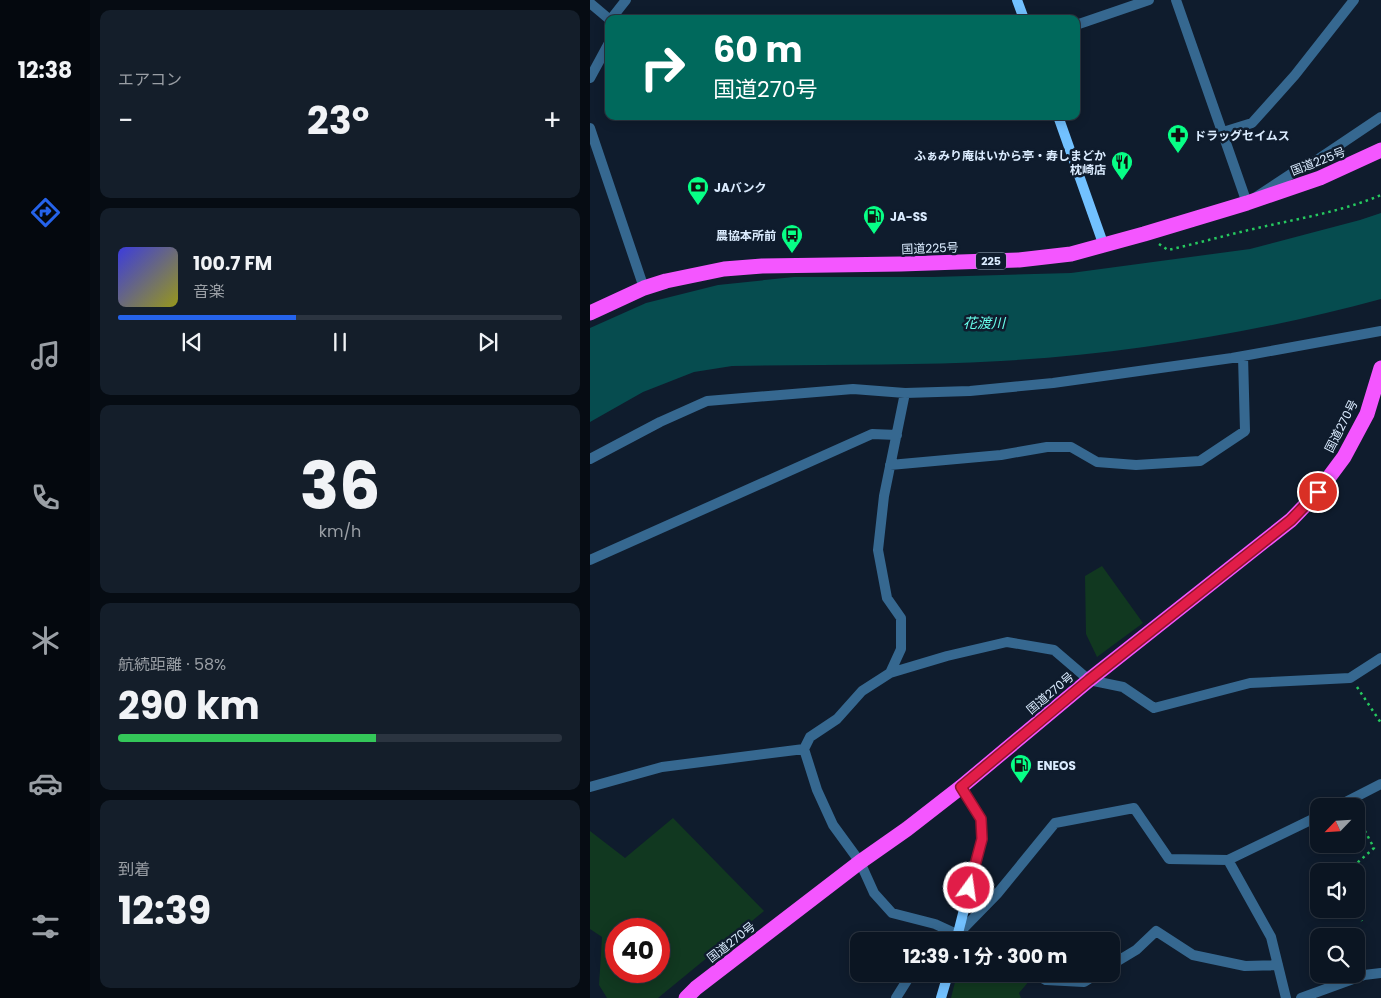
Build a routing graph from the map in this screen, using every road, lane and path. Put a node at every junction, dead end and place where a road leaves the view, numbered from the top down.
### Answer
1 (626, 0) edge
2 (1017, 0) edge
3 (1149, 0) edge
4 (1176, 0) edge
5 (1354, 0) edge
6 (590, 3) edge
7 (605, 15) edge
8 (613, 15) edge
9 (1023, 15) edge
10 (1080, 24) edge
11 (605, 50) edge
12 (590, 78) edge
13 (1381, 117) edge
14 (1059, 120) edge
15 (590, 128) edge
16 (1223, 132) junction
17 (1381, 150) edge
18 (1381, 195) edge
19 (1247, 203) junction
20 (1144, 234) junction
21 (1104, 246) junction
22 (644, 288) junction
23 (590, 313) edge
24 (1381, 331) edge
25 (1243, 356) junction
26 (1381, 368) edge
27 (905, 393) junction
28 (896, 434) junction
29 (590, 459) edge
30 (890, 465) junction
31 (590, 560) edge
32 (1381, 658) edge
33 (890, 673) junction
34 (1350, 678) junction
35 (1089, 680) junction
36 (1381, 723) edge
37 (804, 749) junction
38 (1381, 784) edge
39 (590, 787) edge
40 (961, 787) junction
41 (1354, 798) edge
42 (1310, 820) edge
43 (1365, 831) edge
44 (1228, 860) junction
45 (860, 862) junction
46 (1357, 863) edge
47 (1360, 918) edge
48 (1362, 921) dead end
49 (948, 932) edge
50 (959, 932) edge
51 (962, 932) edge
52 (1120, 960) edge
53 (1278, 965) junction
54 (1381, 973) edge
55 (906, 982) edge
56 (946, 982) edge
57 (686, 998) edge
58 (896, 998) edge
59 (941, 998) edge
60 (1286, 998) edge
61 (1301, 998) edge

1 - 8 street
2 - 9 street
3 - 10 street
4 - 16 street
5 - 16 street
6 - 7 street
11 - 12 street
13 - 19 street
14 - 21 street
15 - 22 street
16 - 19 street
17 - 19 highway, 国道225号 / 225
18 - 20 path
19 - 20 highway, 国道225号 / 225
20 - 21 highway, 国道225号 / 225
21 - 22 highway, 国道225号 / 225
22 - 23 highway, 国道225号 / 225
24 - 25 street
25 - 27 street
25 - 30 street
26 - 35 highway, 国道270号
27 - 28 street
27 - 29 street
28 - 30 street
28 - 31 street
30 - 33 street
32 - 34 street
33 - 35 street
33 - 37 street
34 - 35 street
34 - 36 path
35 - 40 highway, 国道270号
37 - 39 street
37 - 45 street
38 - 41 street
40 - 45 highway, 国道270号
40 - 50 street
42 - 44 street
43 - 46 path
44 - 51 street
44 - 53 street
45 - 49 street
45 - 57 highway, 国道270号
47 - 48 path
52 - 53 street
53 - 60 street
54 - 61 street
55 - 58 street
56 - 59 street

